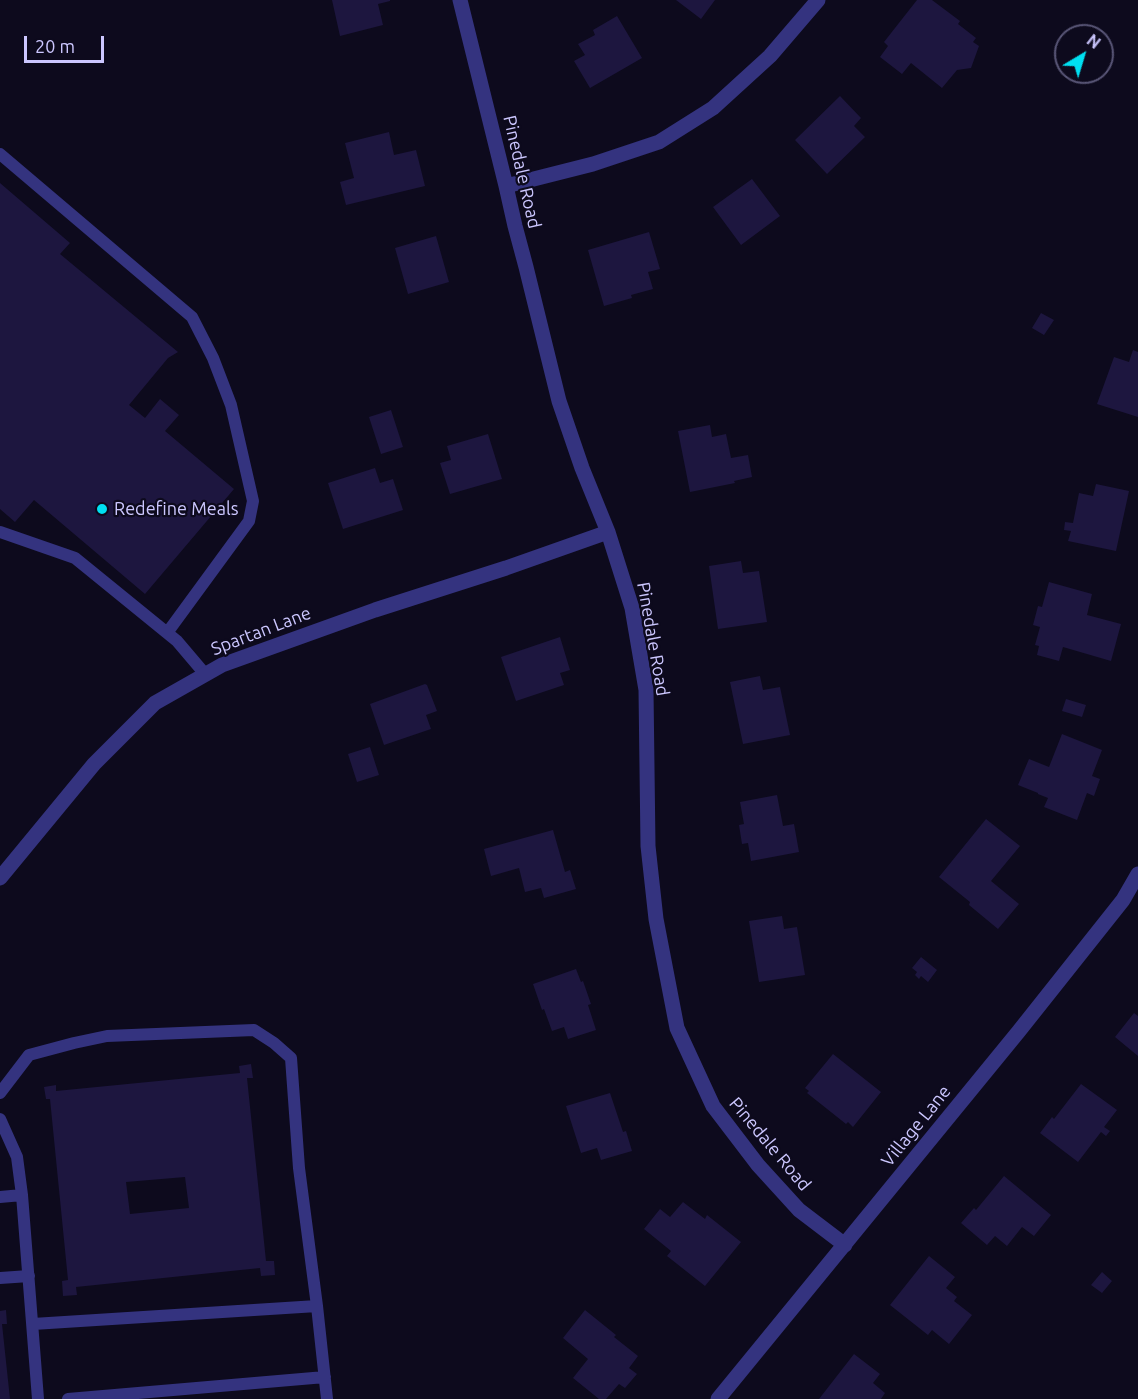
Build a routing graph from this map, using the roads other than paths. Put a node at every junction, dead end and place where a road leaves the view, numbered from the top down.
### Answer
1 (460, 0) edge
2 (818, 0) edge
3 (0, 154) edge
4 (506, 186) junction
5 (0, 532) edge
6 (608, 532) junction
7 (166, 633) junction
8 (205, 674) junction
9 (1138, 874) edge
10 (0, 878) edge
11 (0, 1093) edge
12 (0, 1119) edge
13 (22, 1195) junction
14 (0, 1197) edge
15 (845, 1245) junction
16 (29, 1276) junction
17 (0, 1278) edge
18 (317, 1306) junction
19 (33, 1324) junction
20 (325, 1377) junction
21 (38, 1399) edge
22 (68, 1399) edge
23 (327, 1399) edge
24 (718, 1399) edge

1 - 4 street, Pinedale Road
2 - 4 street
3 - 7 lane
4 - 6 street, Pinedale Road
5 - 7 lane
6 - 8 street, Spartan Lane
6 - 15 street, Pinedale Road
7 - 8 lane
8 - 10 street, Spartan Lane
9 - 15 street, Village Lane
11 - 18 lane
12 - 13 lane
13 - 14 lane
13 - 16 lane
15 - 24 street, Village Lane
16 - 17 lane
16 - 19 lane
18 - 19 lane
18 - 20 lane
19 - 21 lane
20 - 22 lane
20 - 23 lane

